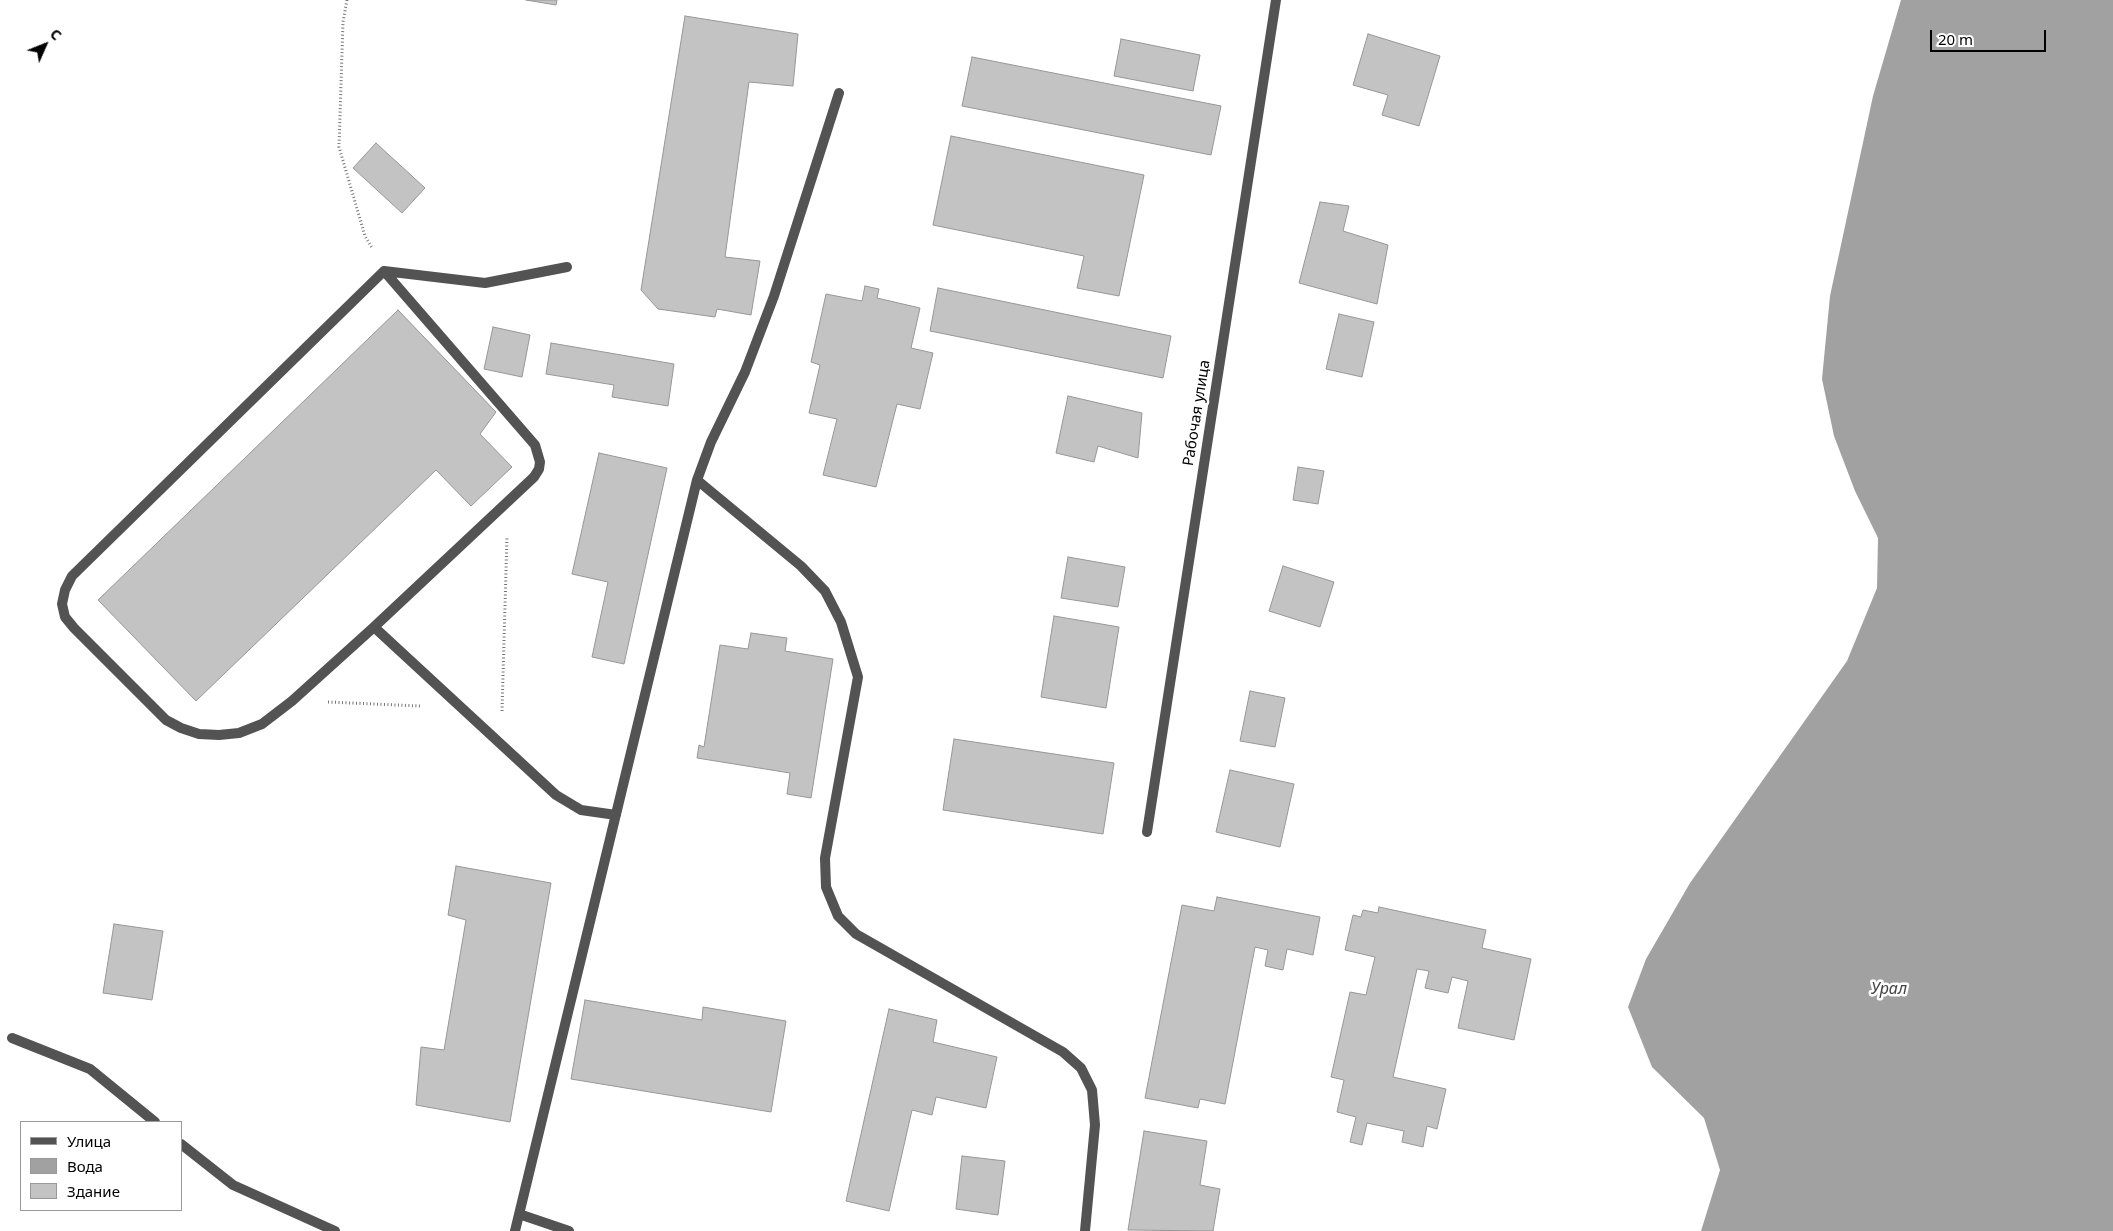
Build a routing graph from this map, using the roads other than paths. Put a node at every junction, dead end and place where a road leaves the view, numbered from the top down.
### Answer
1 (1276, 0) edge
2 (839, 93) dead end
3 (567, 267) dead end
4 (384, 270) junction
5 (697, 480) junction
6 (374, 627) junction
7 (616, 815) junction
8 (1147, 832) dead end
9 (12, 1038) dead end
10 (154, 1121) edge
11 (182, 1145) edge
12 (519, 1214) junction
13 (335, 1231) edge
14 (515, 1231) edge
15 (570, 1231) edge
16 (1085, 1231) edge

1 - 8 street, Рабочая улица
2 - 5 street
3 - 4 street
4 - 6 street
4 - 6 street
5 - 7 street
5 - 16 street
6 - 7 street
7 - 12 street
9 - 10 street
11 - 13 street
12 - 14 street
12 - 15 street

